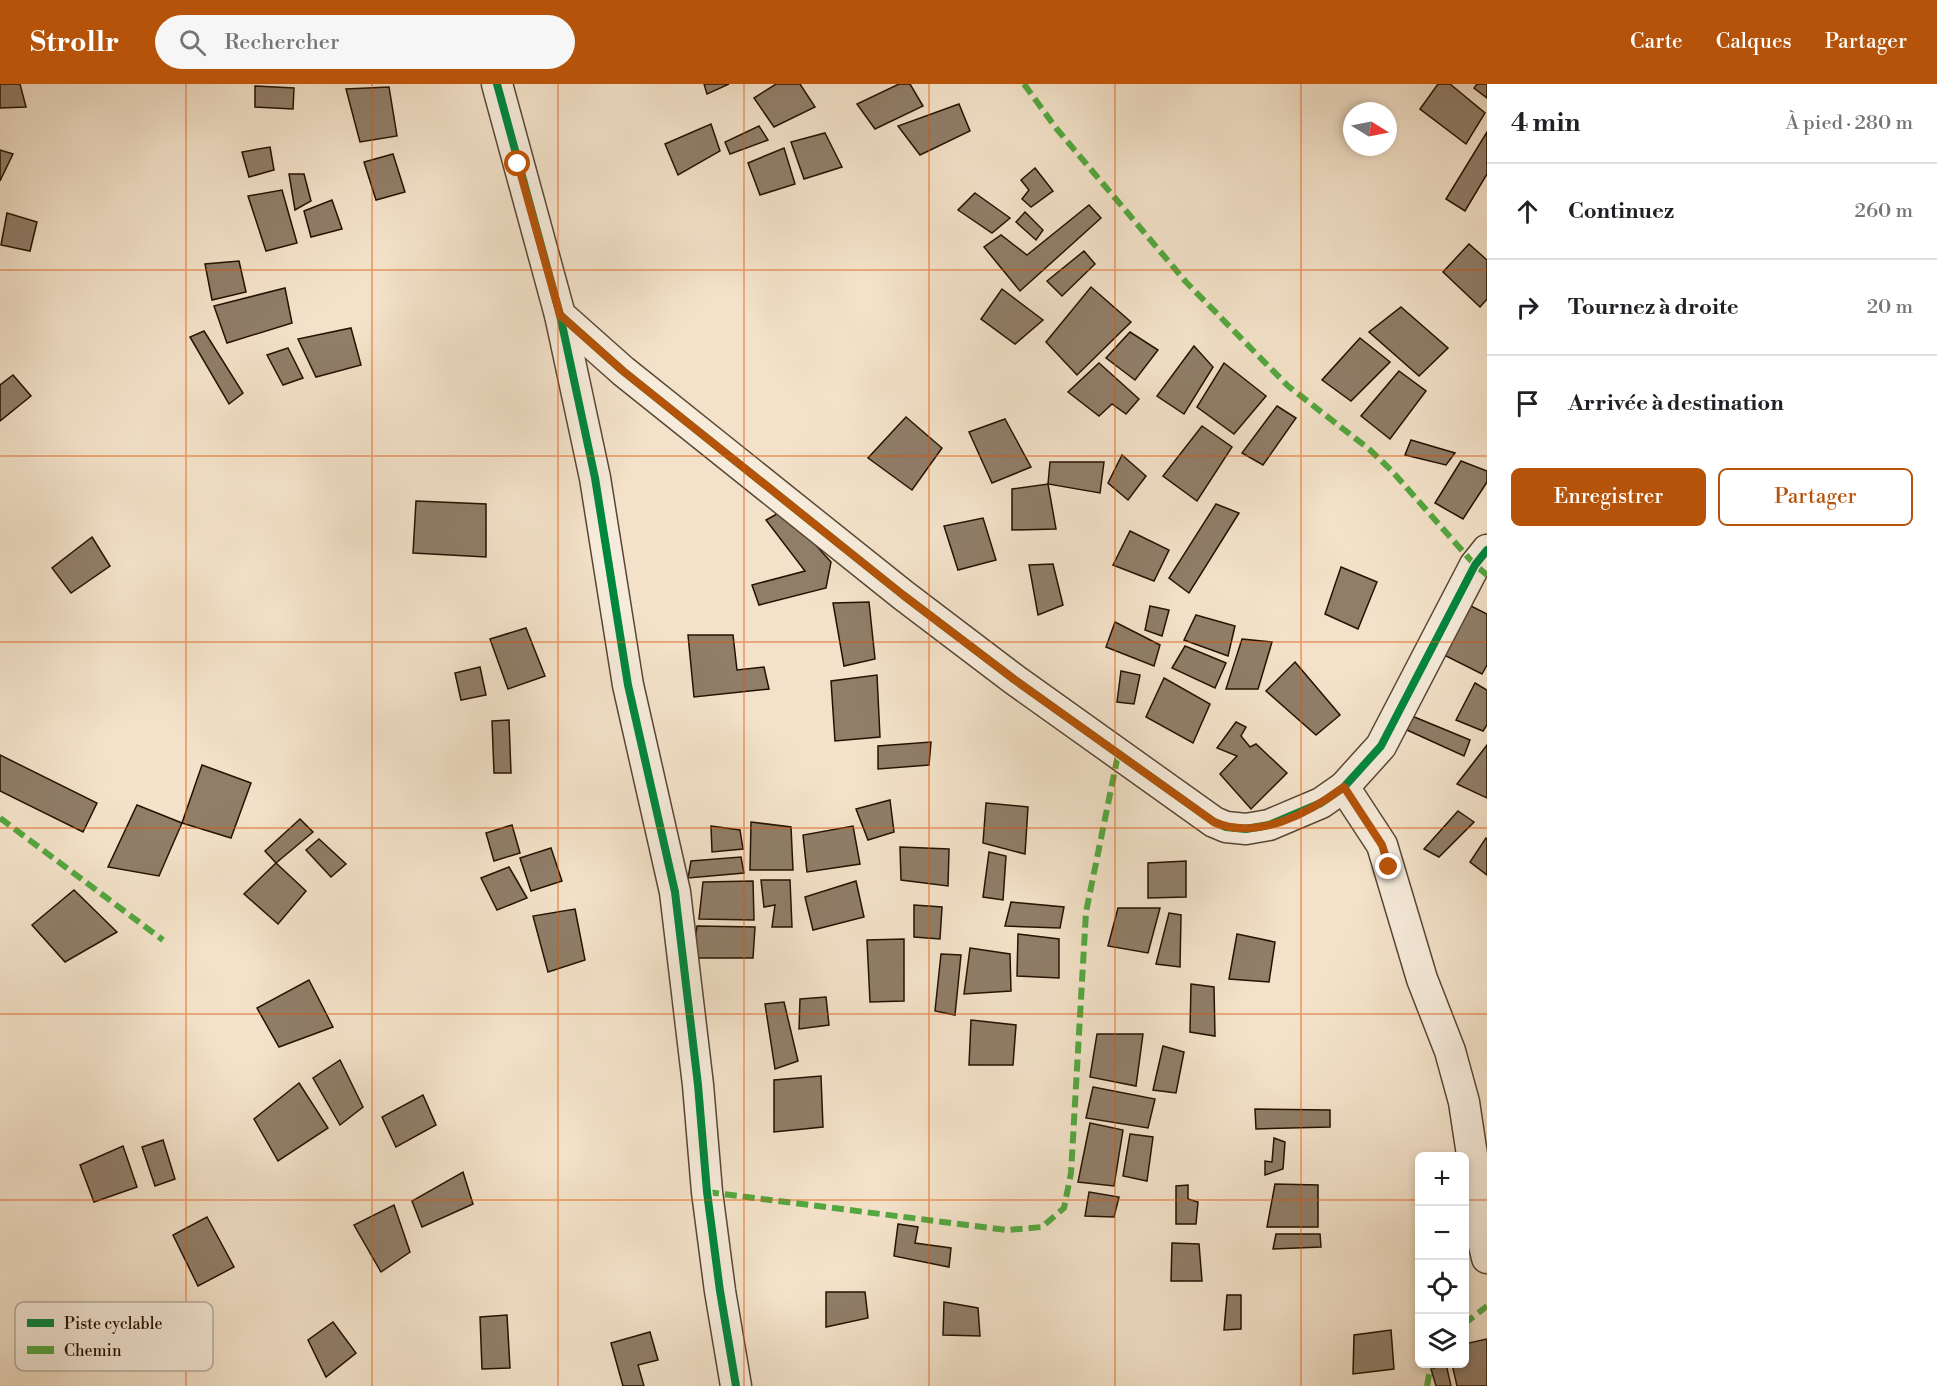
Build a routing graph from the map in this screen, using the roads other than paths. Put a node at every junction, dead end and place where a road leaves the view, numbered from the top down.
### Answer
1 (497, 84) edge
2 (560, 315) junction
3 (1487, 550) edge
4 (1344, 787) junction
5 (1487, 1258) edge
6 (736, 1386) edge

1 - 2 street
2 - 4 street
2 - 6 street
3 - 4 street
4 - 5 street

